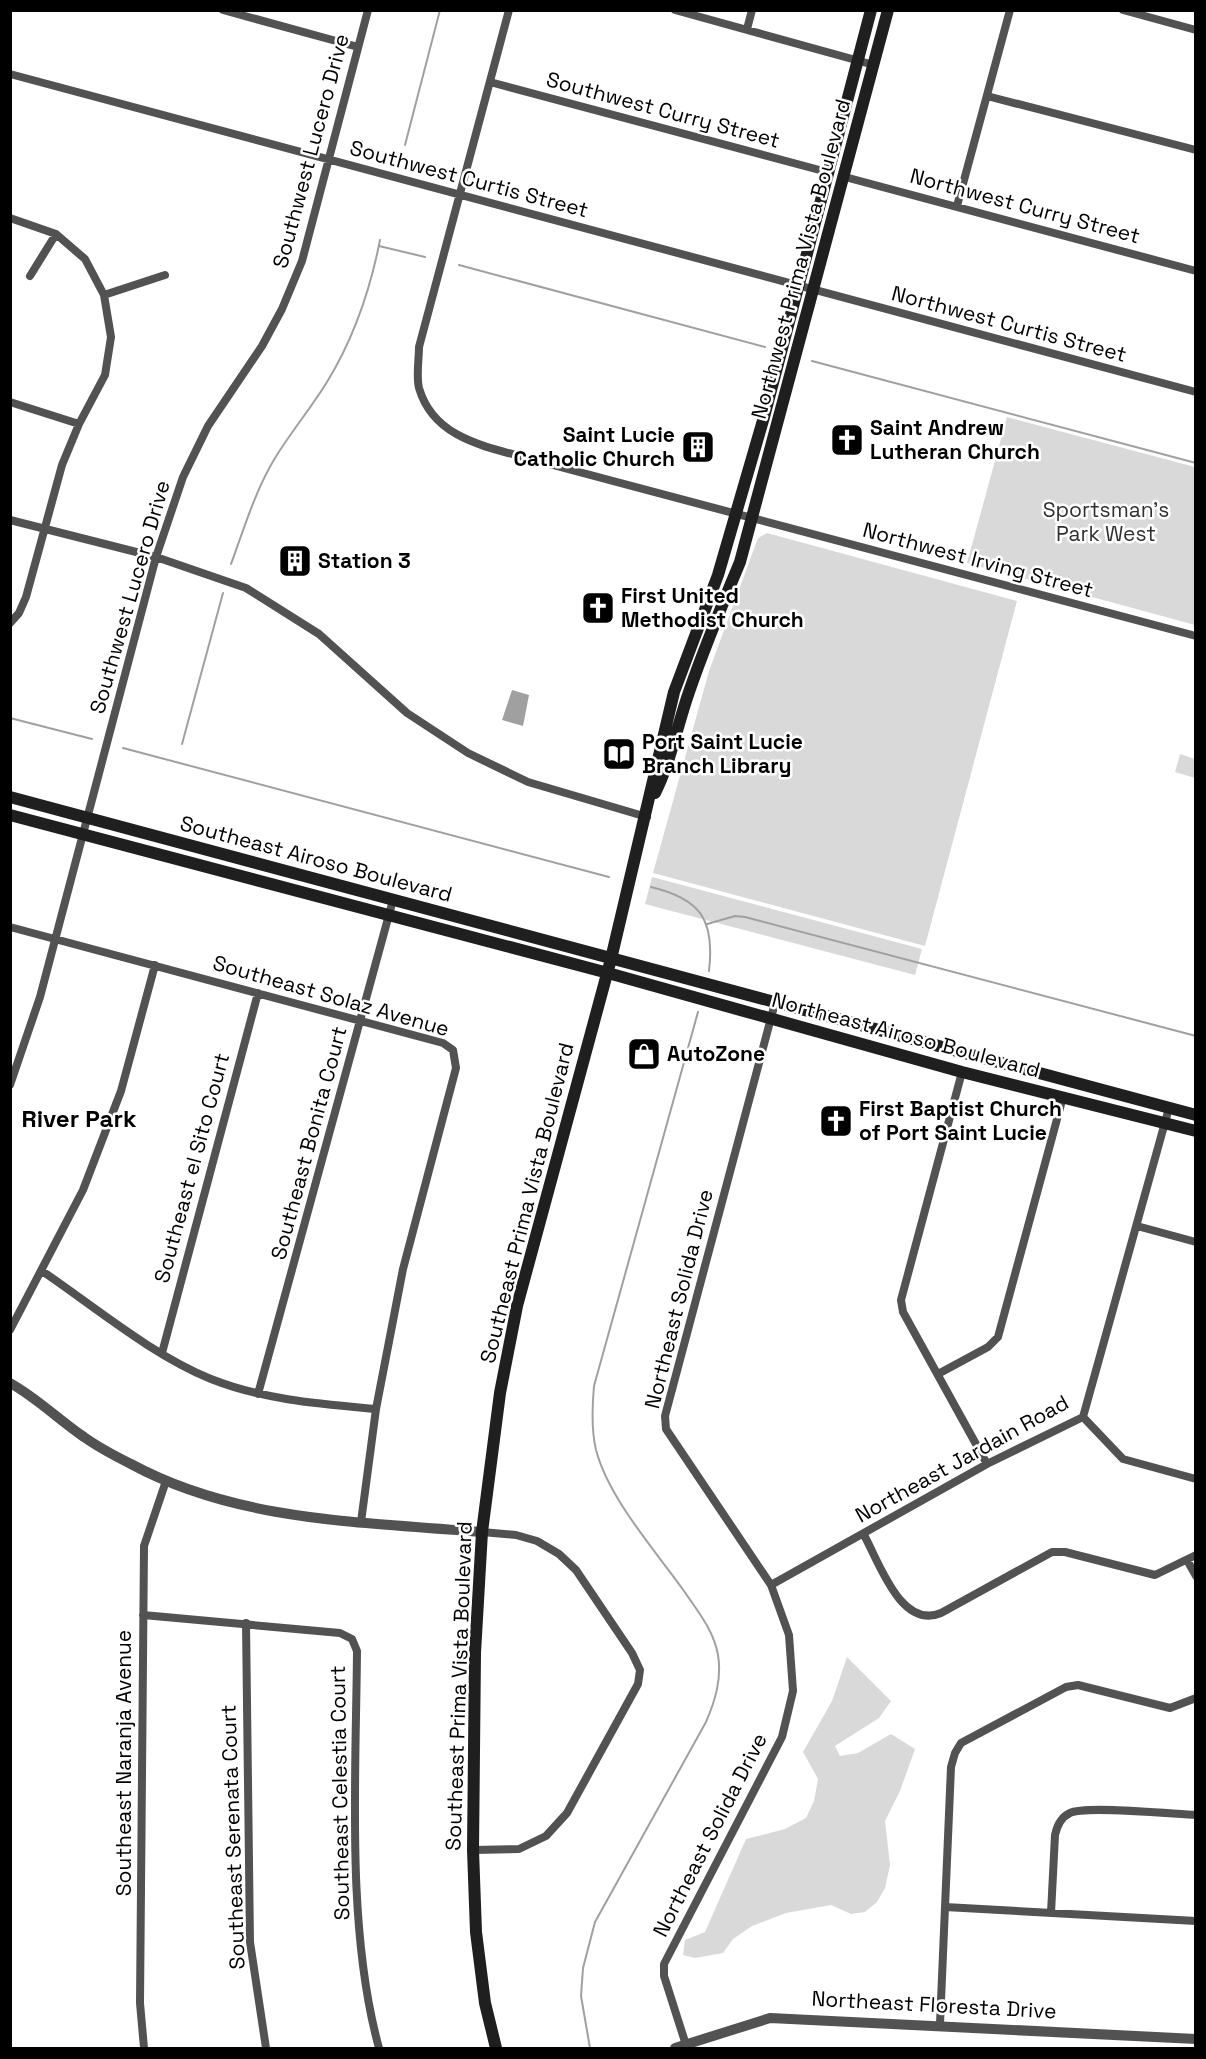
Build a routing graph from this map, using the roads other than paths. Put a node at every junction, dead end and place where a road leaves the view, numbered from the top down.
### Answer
1 (223, 10) edge
2 (368, 10) edge
3 (509, 10) edge
4 (675, 10) edge
5 (752, 10) edge
6 (872, 10) edge
7 (888, 10) edge
8 (1010, 10) edge
9 (1123, 10) edge
10 (747, 29) junction
11 (1196, 30) edge
12 (358, 47) junction
13 (858, 60) junction
14 (874, 65) junction
15 (10, 74) edge
16 (490, 82) junction
17 (987, 96) junction
18 (1196, 150) edge
19 (328, 161) junction
20 (827, 172) junction
21 (845, 177) junction
22 (458, 195) junction
23 (957, 206) junction
24 (10, 218) edge
25 (56, 234) junction
26 (1196, 271) edge
27 (165, 275) dead end
28 (30, 276) dead end
29 (797, 286) junction
30 (813, 290) junction
31 (104, 295) junction
32 (1196, 392) edge
33 (10, 402) edge
34 (79, 424) junction
35 (736, 513) junction
36 (752, 518) junction
37 (10, 520) edge
38 (43, 529) junction
39 (156, 557) junction
40 (10, 623) edge
41 (1196, 636) edge
42 (10, 797) edge
43 (650, 804) junction
44 (10, 815) edge
45 (87, 817) junction
46 (647, 817) junction
47 (82, 834) junction
48 (237, 858) junction
49 (232, 875) junction
50 (393, 900) junction
51 (388, 916) junction
52 (10, 927) edge
53 (56, 939) junction
54 (611, 959) junction
55 (155, 965) junction
56 (608, 973) junction
57 (258, 993) junction
58 (774, 1003) junction
59 (771, 1018) junction
60 (361, 1021) junction
61 (962, 1072) junction
62 (10, 1085) edge
63 (1063, 1097) junction
64 (1169, 1108) junction
65 (1196, 1115) edge
66 (1165, 1123) junction
67 (1196, 1131) edge
68 (1137, 1226) junction
69 (1196, 1242) edge
70 (42, 1270) junction
71 (10, 1330) edge
72 (162, 1353) junction
73 (938, 1374) junction
74 (10, 1383) edge
75 (258, 1394) junction
76 (376, 1409) junction
77 (1083, 1417) junction
78 (987, 1464) junction
79 (1196, 1479) edge
80 (166, 1481) junction
81 (361, 1521) junction
82 (482, 1532) junction
83 (864, 1535) junction
84 (1196, 1555) edge
85 (1187, 1560) junction
86 (1196, 1576) edge
87 (771, 1585) junction
88 (143, 1616) junction
89 (246, 1623) junction
90 (1196, 1698) edge
91 (1196, 1815) edge
92 (473, 1850) junction
93 (945, 1907) junction
94 (1051, 1913) junction
95 (1196, 1921) edge
96 (940, 2024) junction
97 (1196, 2039) edge
98 (682, 2047) edge
99 (144, 2049) edge
100 (266, 2049) edge
101 (379, 2049) edge
102 (496, 2049) edge

1 - 12 street
2 - 12 street, Southwest Lucero Drive
3 - 16 street
4 - 10 street
5 - 10 street
6 - 13 main road, Northwest Prima Vista Boulevard
7 - 14 main road, Northwest Prima Vista Boulevard
8 - 17 street
9 - 11 street
10 - 13 street
12 - 19 street, Southwest Lucero Drive
13 - 14 street
13 - 20 main road, Northwest Prima Vista Boulevard
14 - 21 main road, Northwest Prima Vista Boulevard
15 - 19 street, Southwest Curtis Street
16 - 20 street, Southwest Curry Street
16 - 22 street
17 - 18 street
17 - 23 street
19 - 22 street, Southwest Curtis Street
19 - 39 street, Southwest Lucero Drive
20 - 29 main road, Northwest Prima Vista Boulevard
21 - 23 street, Northwest Curry Street
21 - 30 main road, Northwest Prima Vista Boulevard
22 - 29 street, Southwest Curtis Street
22 - 35 street, Northwest Irving Street
23 - 26 street, Northwest Curry Street
24 - 25 street
25 - 28 street
25 - 31 street
27 - 31 street
29 - 30 street, Southwest Curtis Street
29 - 35 main road, Northwest Prima Vista Boulevard
30 - 32 street, Northwest Curtis Street
30 - 36 main road, Northwest Prima Vista Boulevard
31 - 34 street
33 - 34 street
34 - 38 street
35 - 36 street, Northwest Irving Street
35 - 43 main road, Northwest Prima Vista Boulevard
36 - 41 street, Northwest Irving Street
36 - 43 main road, Northwest Prima Vista Boulevard
37 - 38 street
38 - 39 street
38 - 40 street
39 - 45 street, Southwest Lucero Drive
39 - 46 street
42 - 45 main road, Southeast Airoso Boulevard
43 - 46 main road, Southeast Prima Vista Boulevard
44 - 47 main road, Southeast Airoso Boulevard
45 - 47 street, Southwest Lucero Drive
45 - 48 main road, Southeast Airoso Boulevard
46 - 54 main road, Southeast Prima Vista Boulevard
47 - 49 main road, Southeast Airoso Boulevard
47 - 53 street, Southwest Lucero Drive
48 - 49 main road
48 - 50 main road, Southeast Airoso Boulevard
49 - 51 main road, Southeast Airoso Boulevard
50 - 51 street, Southeast Bonita Court
50 - 54 main road, Southeast Airoso Boulevard
51 - 56 main road, Southeast Airoso Boulevard
51 - 60 street, Southeast Bonita Court
52 - 53 street, Southeast Solaz Avenue
53 - 55 street, Southeast Solaz Avenue
53 - 62 street, Southwest Lucero Drive
54 - 56 main road, Southeast Prima Vista Boulevard
54 - 58 main road, Northeast Airoso Boulevard
55 - 57 street, Southeast Solaz Avenue
55 - 70 street
56 - 59 main road, Northeast Airoso Boulevard
56 - 82 main road, Southeast Prima Vista Boulevard
57 - 60 street, Southeast Solaz Avenue
57 - 72 street, Southeast el Sito Court
58 - 59 street, Northeast Solida Drive
58 - 64 main road, Northeast Airoso Boulevard
59 - 61 main road, Northeast Airoso Boulevard
59 - 87 street, Northeast Solida Drive
60 - 75 street, Southeast Bonita Court
60 - 76 street, Southeast Solaz Avenue
61 - 63 main road, Northeast Airoso Boulevard
61 - 73 street
63 - 66 main road, Northeast Airoso Boulevard
63 - 73 street
64 - 65 main road, Northeast Airoso Boulevard
64 - 66 street, Northeast Jardain Road
66 - 67 main road, Northeast Airoso Boulevard
66 - 68 street, Northeast Jardain Road
68 - 69 street
68 - 77 street, Northeast Jardain Road
70 - 71 street
70 - 72 street
72 - 75 street
73 - 78 street
74 - 80 street
75 - 76 street
76 - 81 street, Southeast Solaz Avenue
77 - 78 street, Northeast Jardain Road
77 - 79 street
78 - 83 street, Northeast Jardain Road
80 - 81 street
80 - 88 street, Southeast Naranja Avenue
81 - 82 street
82 - 92 main road, Southeast Prima Vista Boulevard
82 - 92 street
83 - 85 street
83 - 87 street, Northeast Jardain Road
84 - 85 street
85 - 86 street
87 - 98 street, Northeast Solida Drive
88 - 89 street, Southeast Celestia Court
88 - 99 street, Southeast Naranja Avenue
89 - 100 street, Southeast Serenata Court
89 - 101 street, Southeast Celestia Court
90 - 93 street
91 - 94 street
92 - 102 main road, Southeast Prima Vista Boulevard
93 - 94 street
93 - 96 street
94 - 95 street
96 - 97 street, Northeast Floresta Drive
96 - 98 street, Northeast Floresta Drive

